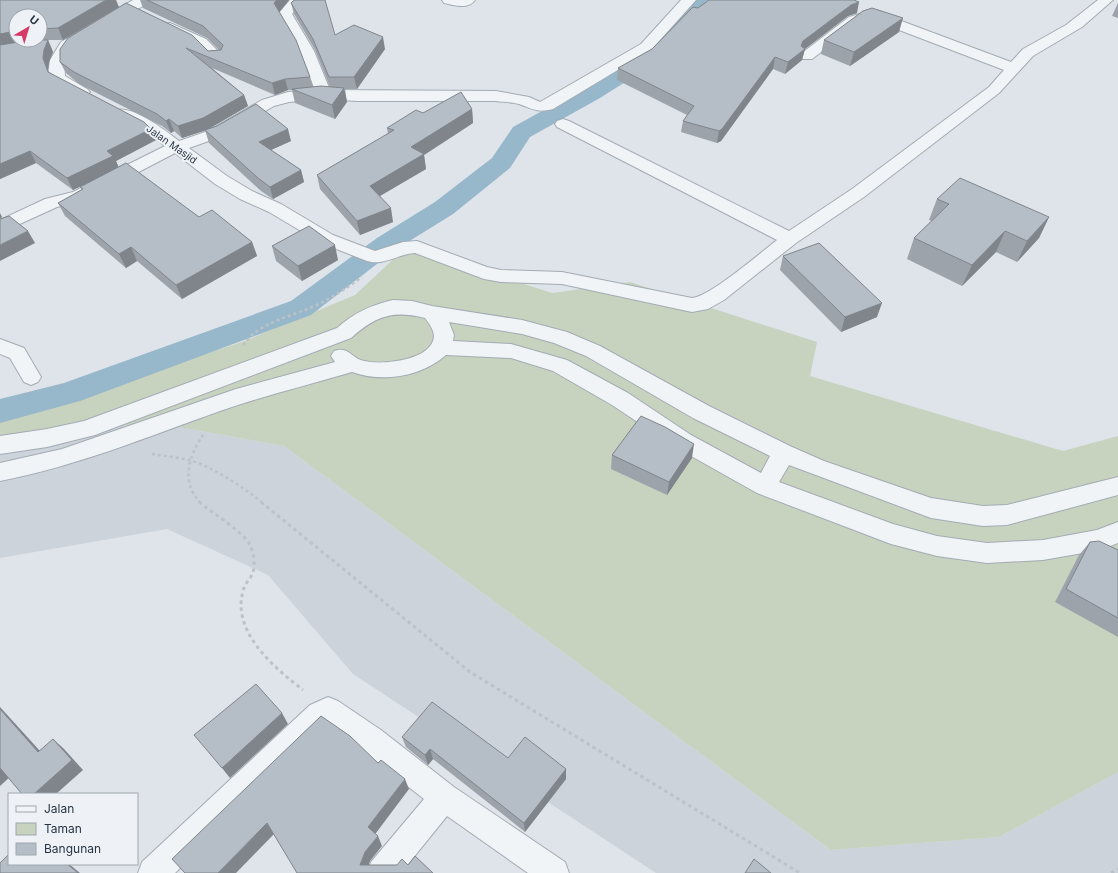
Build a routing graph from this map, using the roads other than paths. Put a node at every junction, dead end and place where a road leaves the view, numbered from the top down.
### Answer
1 (143, 0) edge
2 (298, 0) edge
3 (449, 0) edge
4 (468, 0) edge
5 (689, 0) edge
6 (1106, 0) edge
7 (126, 4) edge
8 (144, 14) edge
9 (159, 21) edge
10 (807, 56) dead end
11 (218, 58) edge
12 (1014, 68) junction
13 (324, 94) junction
14 (563, 124) dead end
15 (179, 147) junction
16 (0, 227) edge
17 (790, 239) junction
18 (432, 313) junction
19 (344, 333) junction
20 (0, 346) edge
21 (441, 348) junction
22 (351, 365) junction
23 (31, 377) dead end
24 (0, 445) edge
25 (784, 453) junction
26 (0, 472) edge
27 (765, 486) junction
28 (1118, 486) edge
29 (1118, 532) edge
30 (444, 798) junction
31 (152, 873) edge
32 (382, 873) edge
33 (554, 873) edge

1 - 7 street, Jalan Masjid
2 - 13 street
3 - 4 street
5 - 13 street
6 - 12 street
7 - 8 street
7 - 15 street, Jalan Masjid
9 - 11 street
10 - 12 street
12 - 17 street
13 - 15 street
14 - 17 street
15 - 16 street
15 - 17 street, Jalan Masjid
18 - 19 street
18 - 21 street
18 - 25 street
19 - 22 street
19 - 24 street
20 - 23 street
21 - 22 street
21 - 27 street
22 - 26 street
25 - 27 street
25 - 28 street
27 - 29 street
30 - 31 street
30 - 32 street
30 - 33 street

